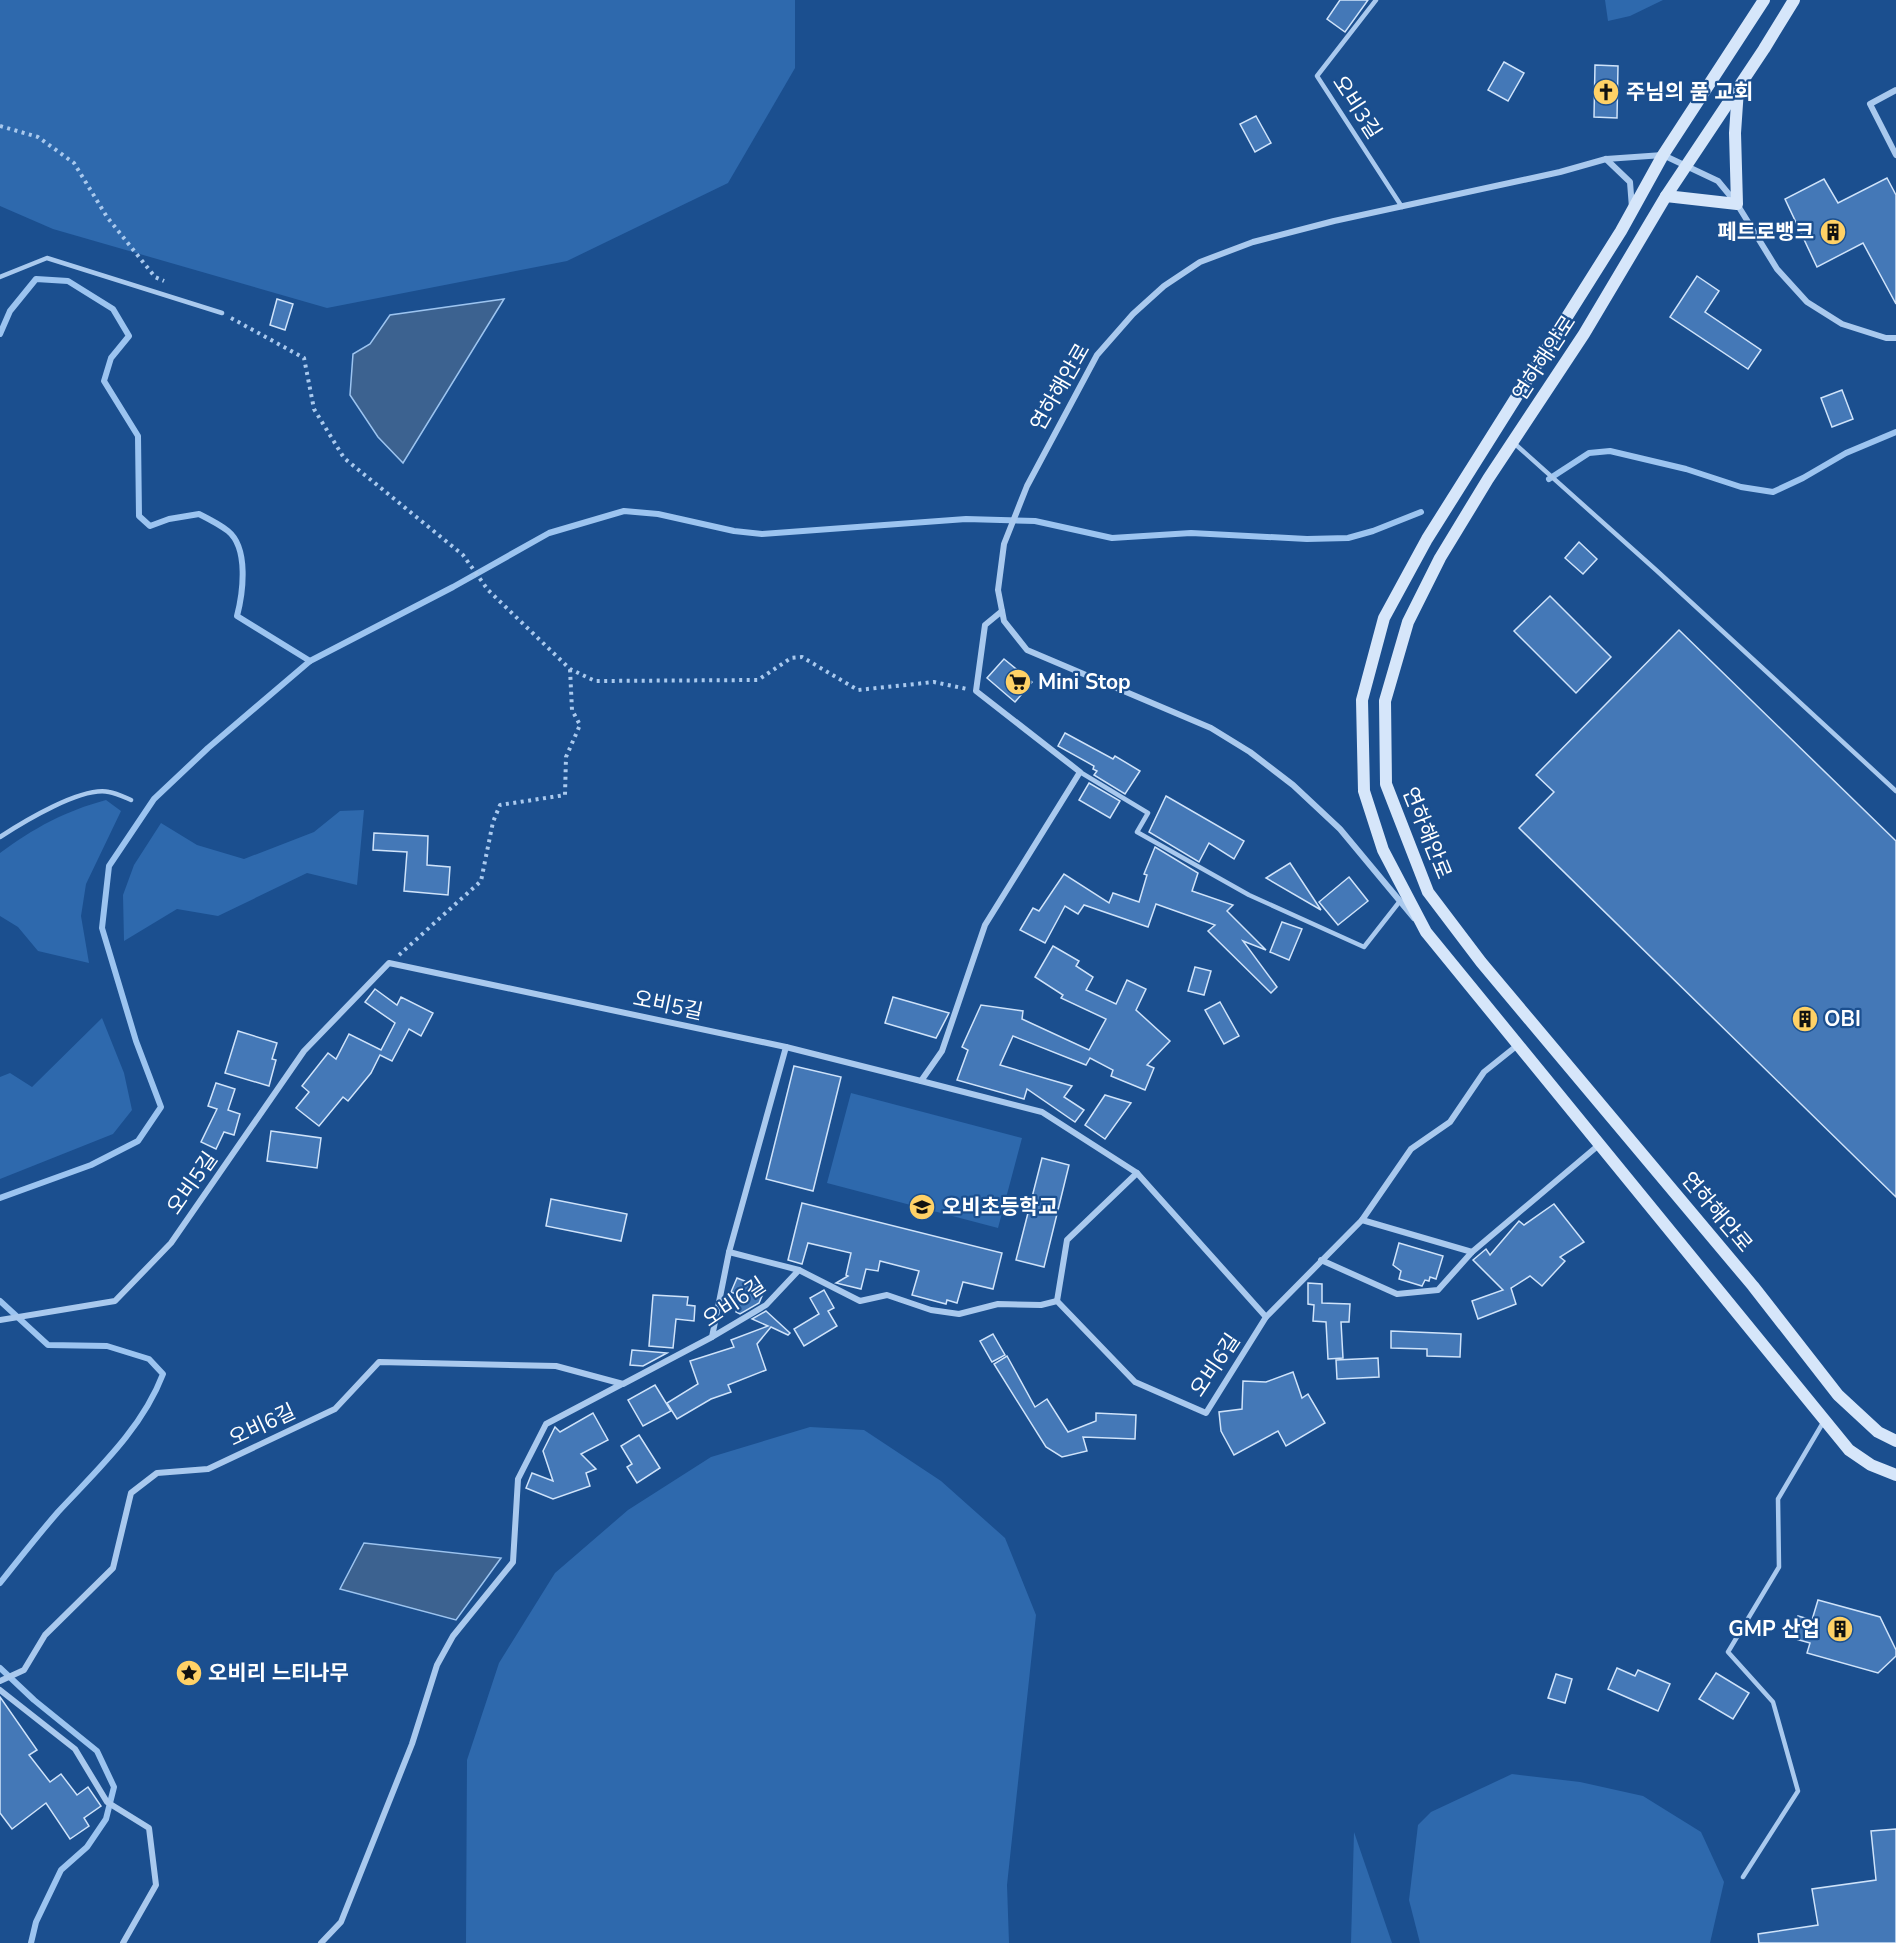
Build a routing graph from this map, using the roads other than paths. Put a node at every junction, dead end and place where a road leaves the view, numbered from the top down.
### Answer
1 (1376, 0) edge
2 (1764, 0) edge
3 (1794, 0) edge
4 (1738, 88) junction
5 (1896, 90) edge
6 (1663, 155) junction
7 (1896, 155) edge
8 (1606, 159) junction
9 (1686, 165) junction
10 (1666, 196) junction
11 (1737, 204) junction
12 (1402, 207) junction
13 (1632, 211) junction
14 (0, 277) edge
15 (222, 313) road end
16 (1896, 338) edge
17 (1513, 442) junction
18 (1002, 611) junction
19 (1080, 772) junction
20 (1896, 791) edge
21 (131, 800) dead end
22 (0, 837) edge
23 (1400, 901) junction
24 (1426, 932) junction
25 (1519, 1044) junction
26 (786, 1047) junction
27 (921, 1081) junction
28 (1600, 1143) junction
29 (1137, 1173) junction
30 (1362, 1220) junction
31 (729, 1252) junction
32 (1472, 1252) junction
33 (1321, 1260) junction
34 (799, 1270) junction
35 (1057, 1301) junction
36 (1266, 1317) junction
37 (0, 1320) edge
38 (712, 1337) junction
39 (623, 1384) junction
40 (1824, 1421) junction
41 (1896, 1441) edge
42 (1896, 1475) edge
43 (0, 1681) edge
44 (0, 1690) edge
45 (1743, 1877) dead end
46 (123, 1943) edge
47 (321, 1943) edge

1 - 12 lane, 오비3길
2 - 6 street, 연하해안로
3 - 4 street, 연하해안로
4 - 9 street, 연하해안로
4 - 11 street
5 - 7 street
6 - 8 street, 연하해안로
6 - 9 street
6 - 13 street, 연하해안로
8 - 12 street, 연하해안로
8 - 13 street
9 - 10 street, 연하해안로
9 - 11 street
10 - 11 street
10 - 17 street, 연하해안로
11 - 16 street
12 - 18 street, 연하해안로
13 - 24 street, 연하해안로
14 - 15 lane
17 - 20 lane
17 - 41 street, 연하해안로
18 - 19 street
18 - 23 street, 연하해안로
19 - 23 lane
19 - 27 street
21 - 22 lane
23 - 24 street, 연하해안로
24 - 25 street, 연하해안로
25 - 28 street, 연하해안로
25 - 30 street, 오비6길
26 - 27 street, 오비5길
26 - 31 street
26 - 37 street, 오비5길
27 - 29 street, 오비5길
28 - 32 street
28 - 40 street, 연하해안로
29 - 35 street
29 - 36 street, 오비5길
30 - 32 street
30 - 33 street, 오비6길
31 - 34 street
31 - 38 street
32 - 33 street
33 - 36 street, 오비6길
34 - 35 street
34 - 38 street, 오비6길
35 - 36 street, 오비6길
38 - 39 street, 오비6길
39 - 43 street, 오비6길
39 - 47 street
40 - 42 street, 연하해안로
40 - 45 lane
44 - 46 street

